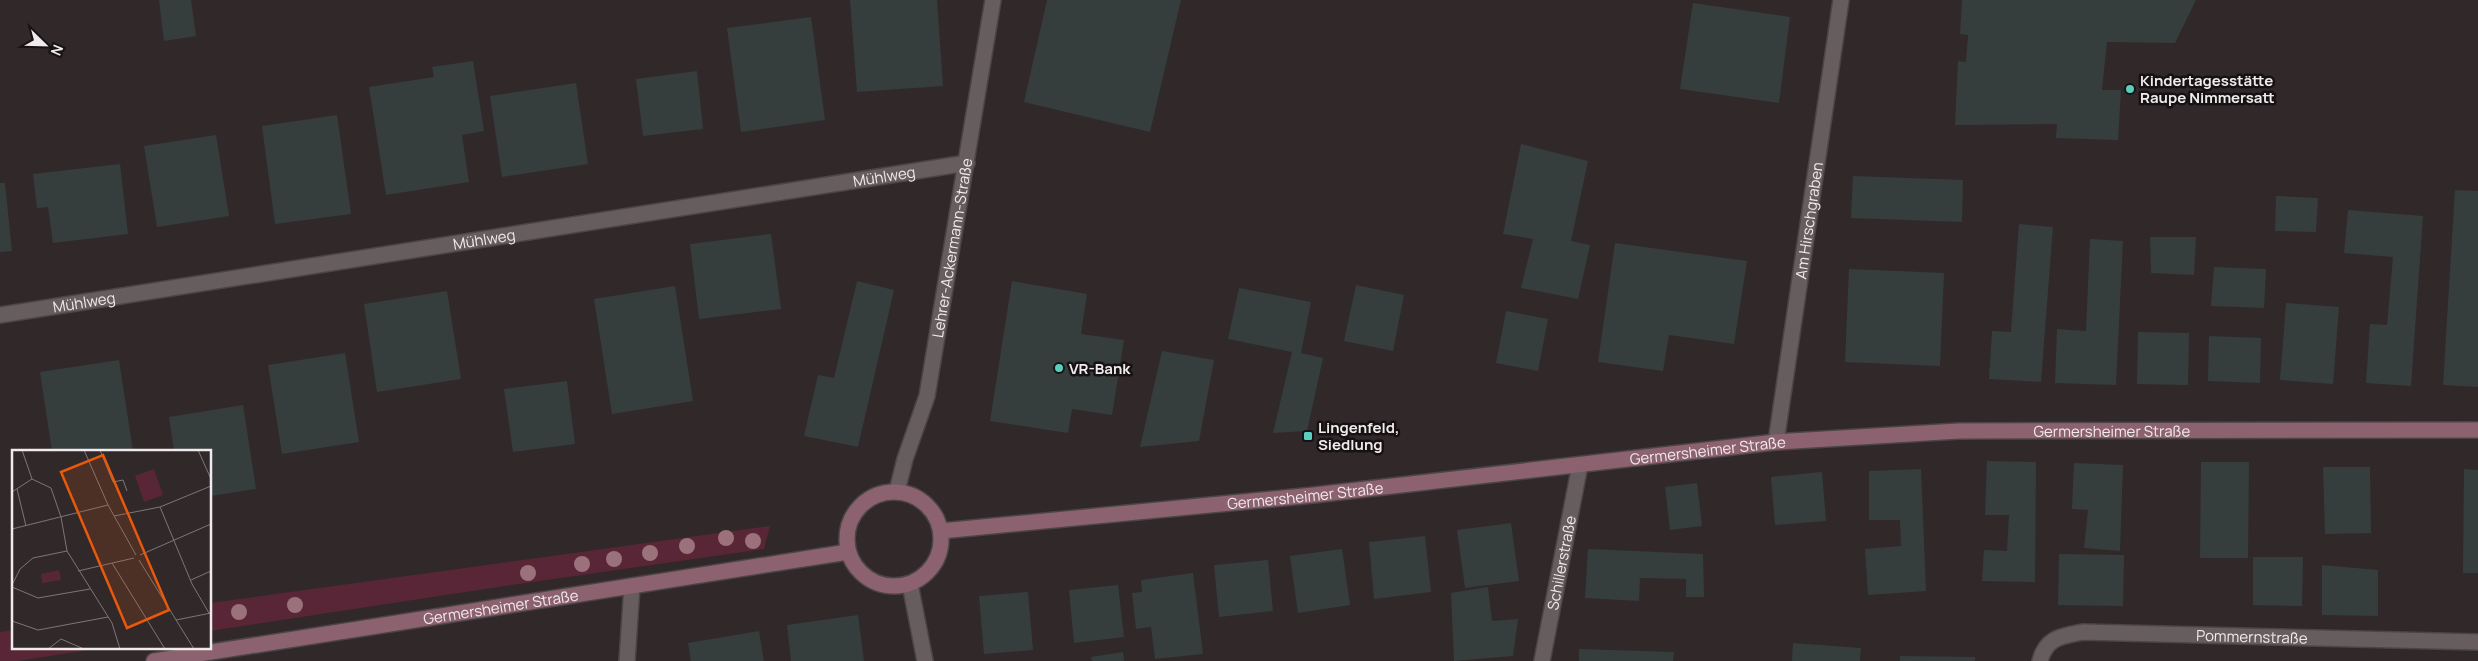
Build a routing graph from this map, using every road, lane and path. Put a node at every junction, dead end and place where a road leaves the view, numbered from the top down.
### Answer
1 (993, 0) edge
2 (1841, 0) edge
3 (967, 163) junction
4 (0, 315) edge
5 (2478, 430) edge
6 (1776, 442) junction
7 (1580, 465) junction
8 (897, 491) junction
9 (941, 531) junction
10 (848, 552) junction
11 (910, 584) junction
12 (632, 586) junction
13 (2478, 642) edge
14 (154, 661) edge
15 (627, 661) edge
16 (925, 661) edge
17 (1542, 661) edge
18 (2040, 661) edge

1 - 3 street, Lehrer-Ackermann-Straße
2 - 6 street, Am Hirschgraben
3 - 4 street, Mühlweg
3 - 8 street, Lehrer-Ackermann-Straße
5 - 6 main road, Germersheimer Straße
6 - 7 main road, Germersheimer Straße
7 - 9 main road, Germersheimer Straße
7 - 17 street, Schillerstraße
8 - 9 main road
8 - 10 main road
9 - 11 main road
10 - 11 main road
10 - 12 main road, Germersheimer Straße
11 - 16 street
12 - 14 main road, Germersheimer Straße
12 - 15 street
13 - 18 street, Pommernstraße

